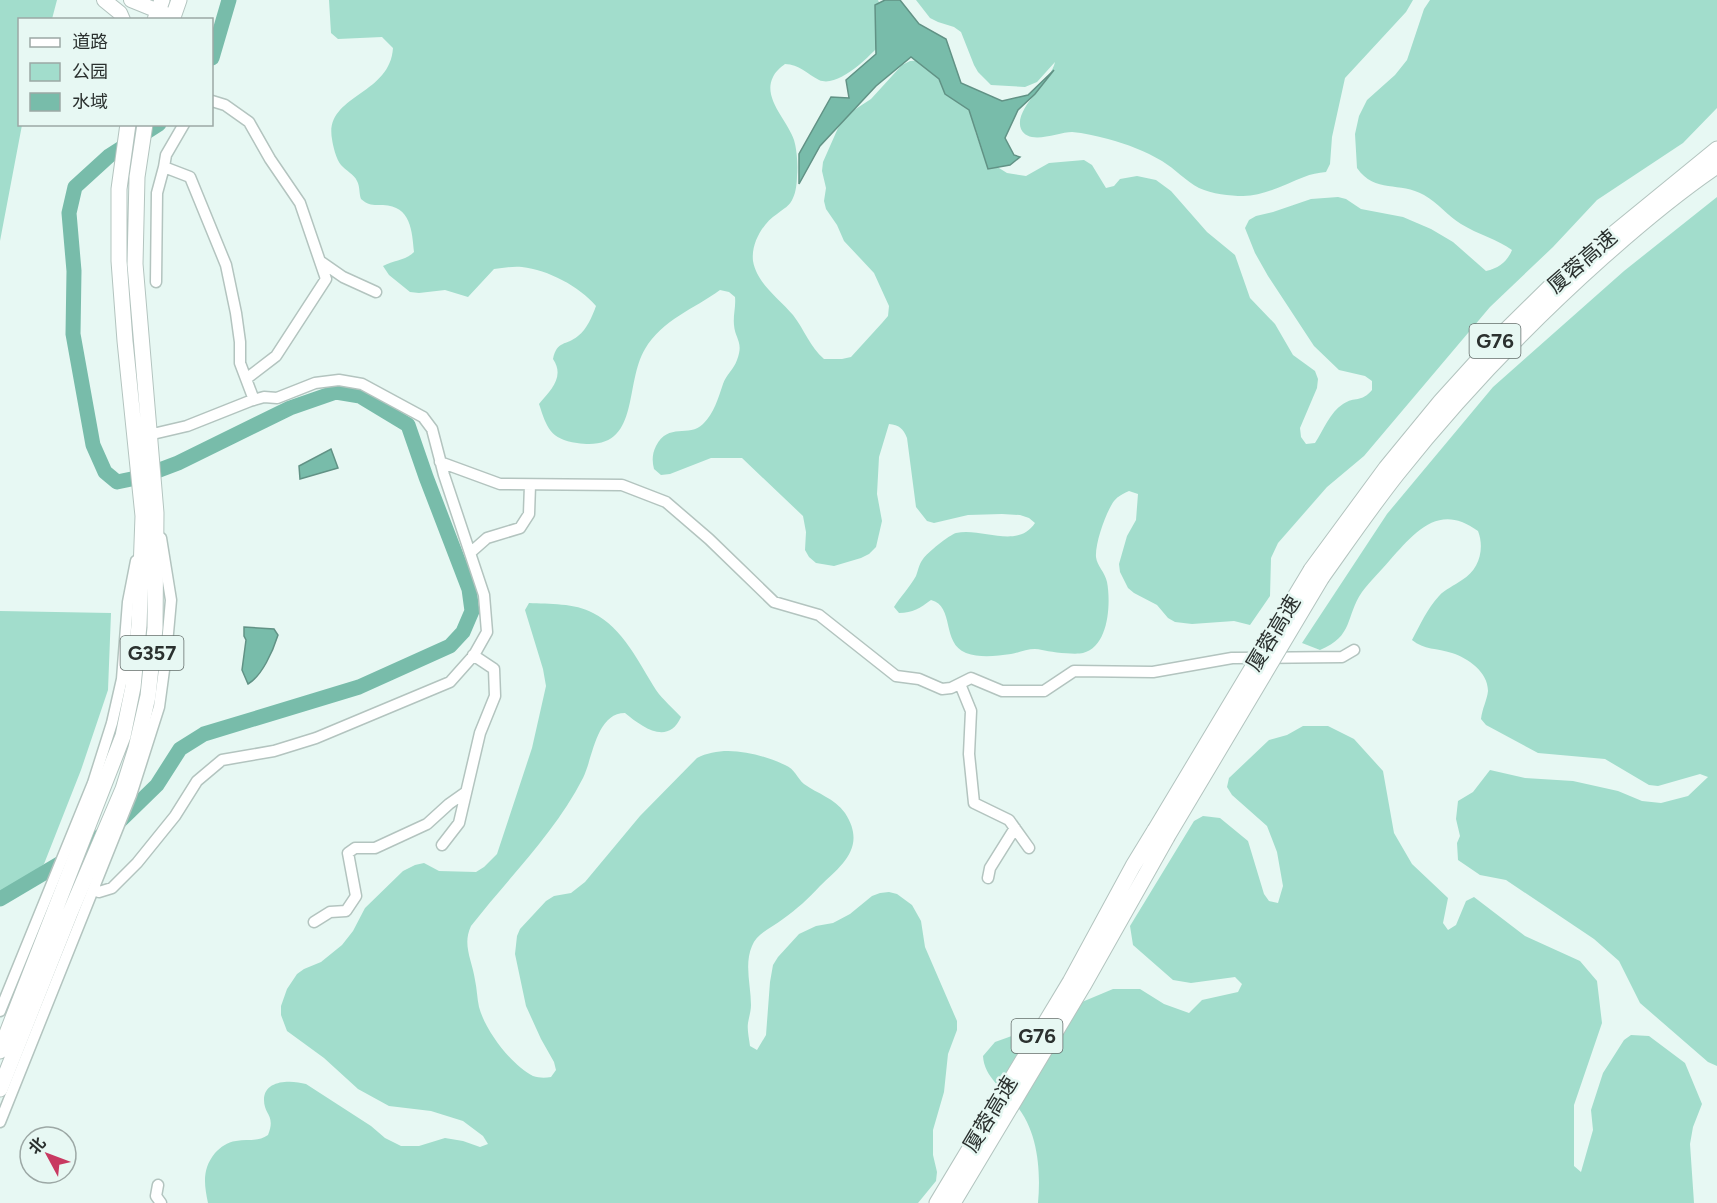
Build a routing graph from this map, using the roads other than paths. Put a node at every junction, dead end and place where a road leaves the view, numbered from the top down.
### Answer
1 (104, 0) edge
2 (131, 0) edge
3 (166, 8) edge
4 (122, 18) edge
5 (213, 101) edge
6 (128, 126) edge
7 (145, 126) edge
8 (183, 126) edge
9 (1717, 149) edge
10 (1717, 166) edge
11 (164, 167) junction
12 (320, 261) junction
13 (156, 282) dead end
14 (376, 292) dead end
15 (246, 380) junction
16 (254, 400) junction
17 (143, 433) junction
18 (440, 462) junction
19 (530, 485) junction
20 (150, 514) junction
21 (470, 553) junction
22 (1317, 574) junction
23 (1354, 650) dead end
24 (473, 655) junction
25 (960, 684) junction
26 (127, 792) junction
27 (466, 792) junction
28 (1015, 828) junction
29 (442, 845) dead end
30 (1029, 848) dead end
31 (1139, 870) junction
32 (988, 878) dead end
33 (94, 890) junction
34 (63, 911) junction
35 (314, 922) dead end
36 (0, 1011) edge
37 (0, 1051) edge
38 (0, 1089) edge
39 (0, 1122) edge
40 (158, 1185) dead end
41 (161, 1203) edge
42 (937, 1203) edge
43 (953, 1203) edge

1 - 4 main road
2 - 3 main road
5 - 12 street
6 - 17 highway, G357
7 - 17 highway, G357
8 - 11 street
9 - 22 highway, 厦蓉高速 / G76
10 - 22 highway, 厦蓉高速 / G76
11 - 13 street
11 - 15 street
12 - 14 street
12 - 15 street
15 - 16 street
16 - 17 street
16 - 18 street
17 - 20 highway, G357
18 - 19 street
18 - 21 street
19 - 21 street
19 - 25 street
20 - 26 highway, G357
20 - 34 highway, G357
20 - 36 street
21 - 24 street
22 - 31 highway, 厦蓉高速 / G76, bridge
23 - 25 street
24 - 27 street
24 - 33 street
25 - 28 street
26 - 33 street
26 - 34 highway, G357
27 - 29 street
27 - 35 street
28 - 30 street
28 - 32 street
31 - 42 highway, 厦蓉高速 / G76
31 - 43 highway, 厦蓉高速 / G76
33 - 39 street
34 - 37 highway, G357
34 - 38 highway, G357
40 - 41 street

